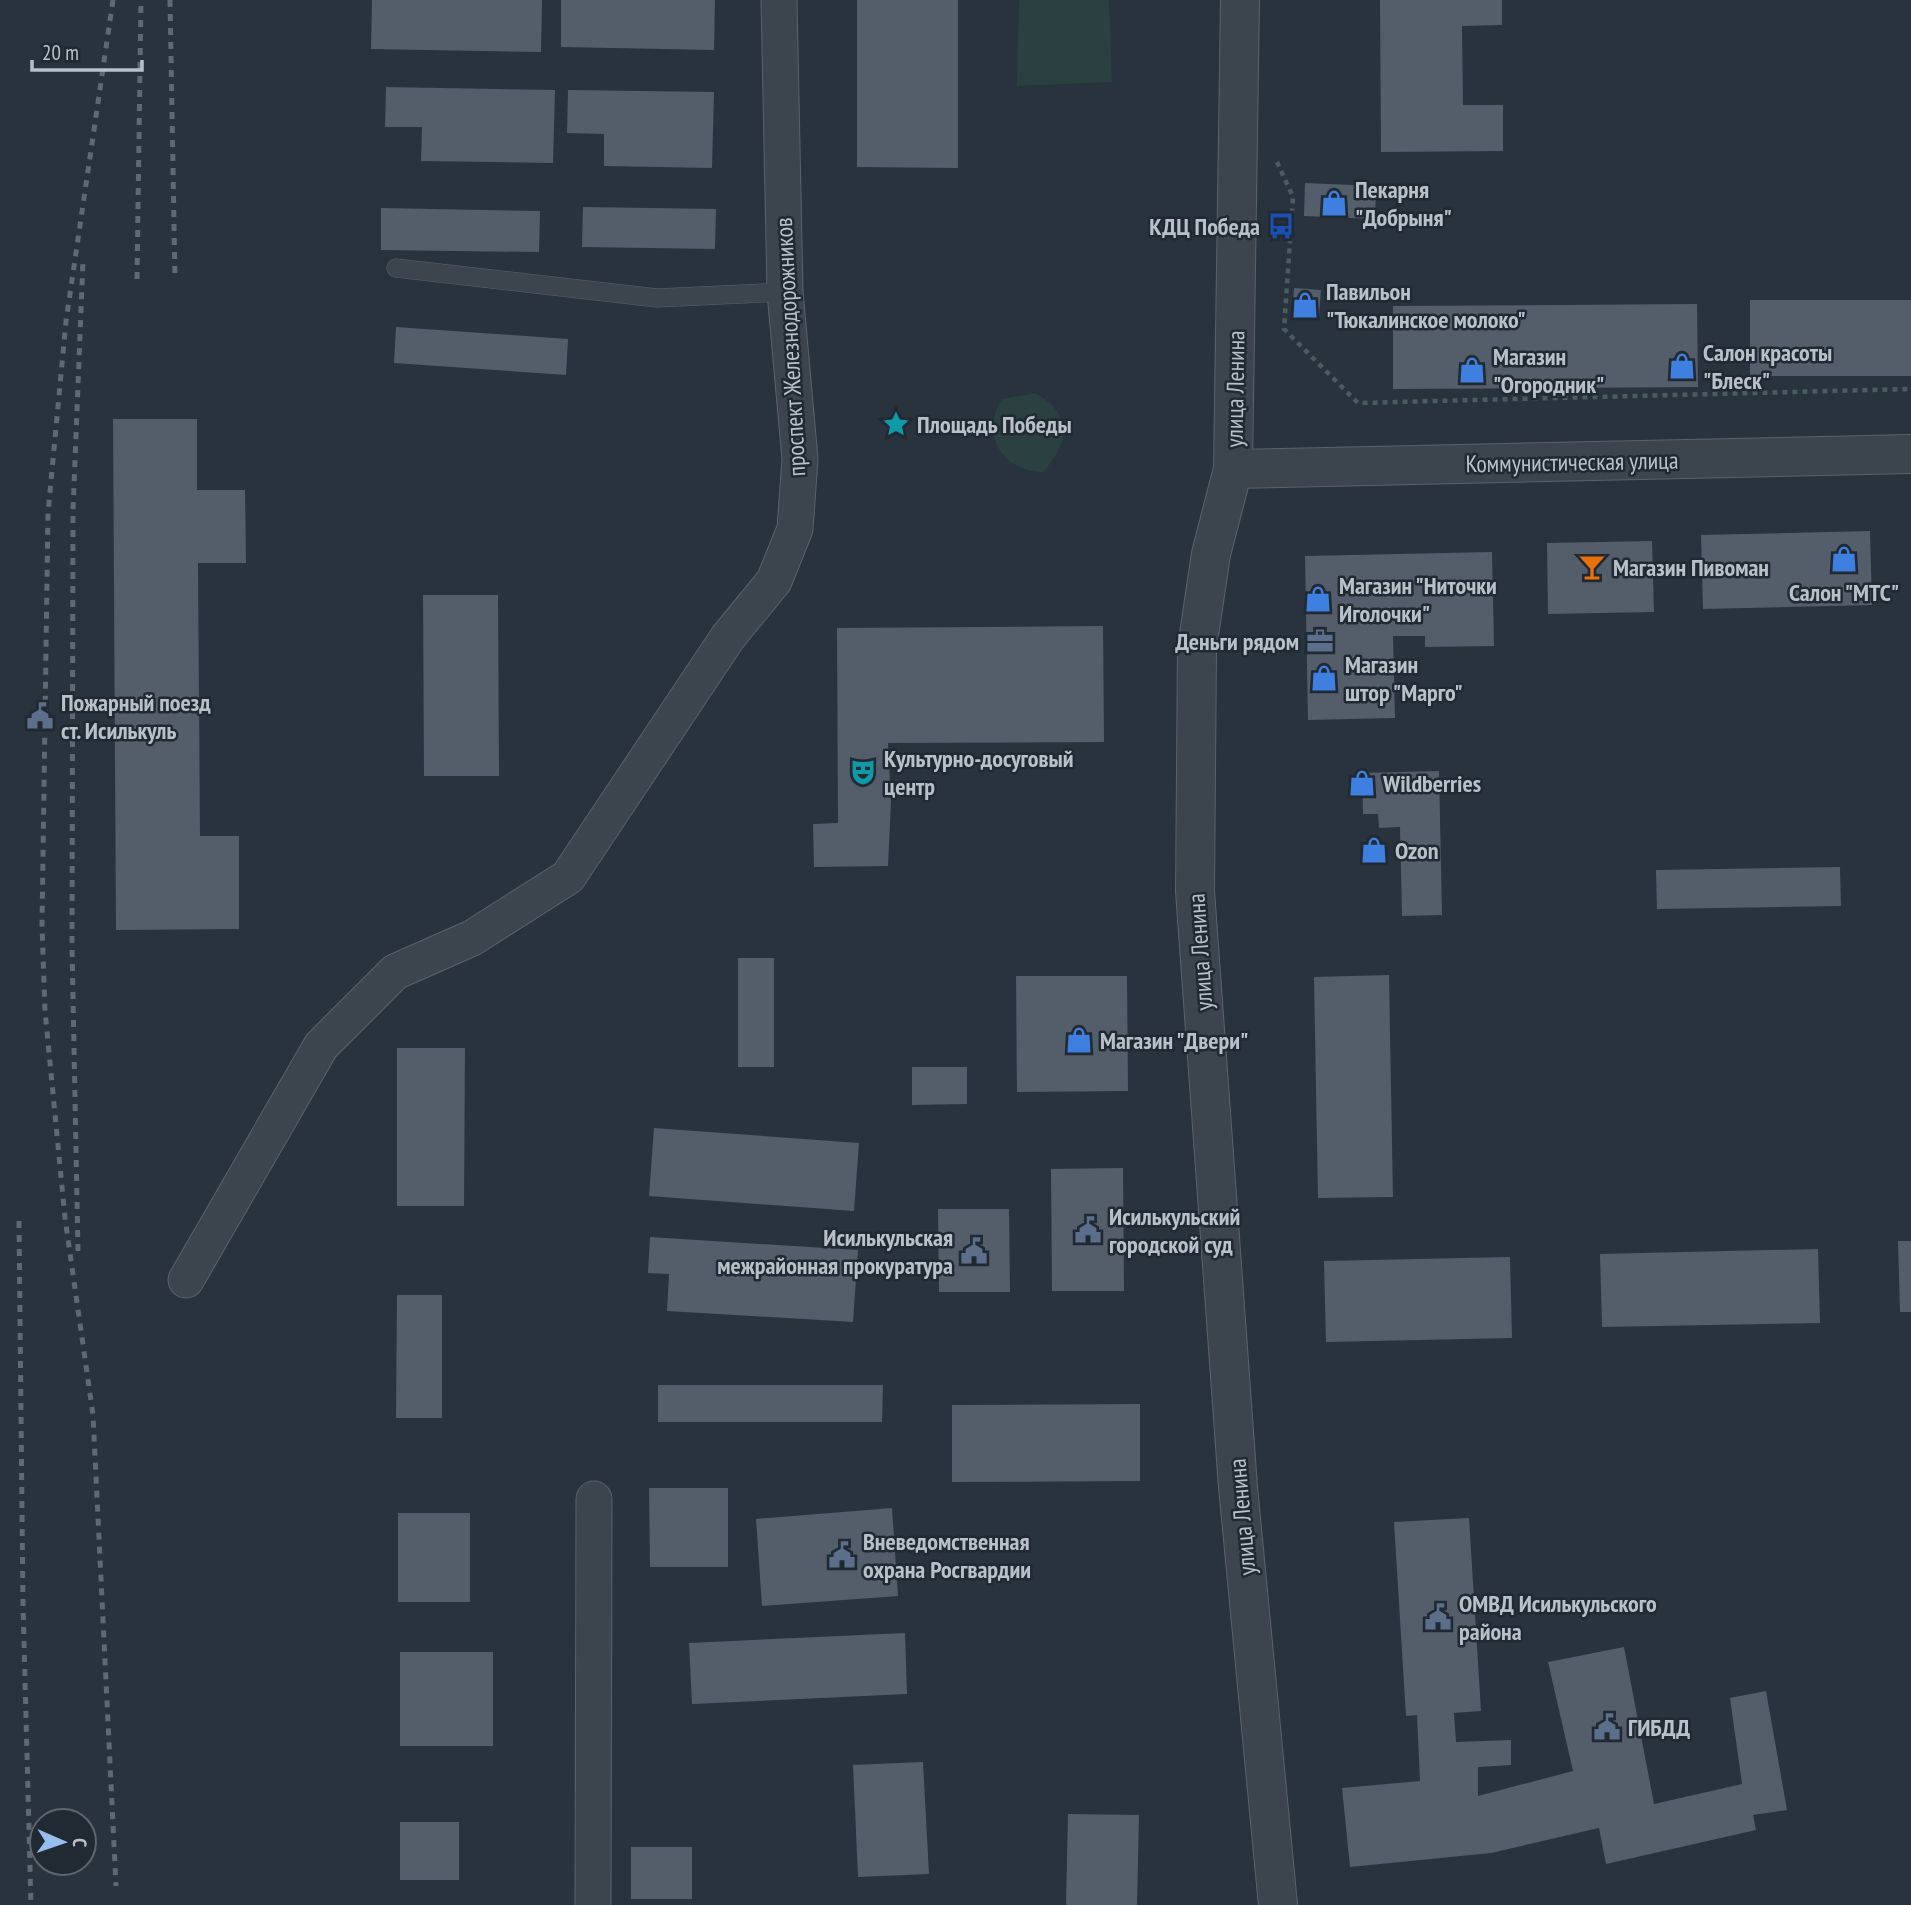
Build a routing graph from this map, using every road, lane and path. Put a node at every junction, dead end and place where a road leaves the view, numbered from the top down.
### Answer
1 (779, 0) edge
2 (1240, 0) edge
3 (1277, 149) dead end
4 (397, 268) dead end
5 (785, 292) junction
6 (1911, 389) edge
7 (1911, 454) edge
8 (1233, 469) junction
9 (186, 1280) dead end
10 (594, 1499) dead end
11 (593, 1905) edge
12 (1278, 1905) edge

1 - 5 street, проспект Железнодорожников
2 - 8 street, улица Ленина
3 - 6 path
4 - 5 lane
5 - 9 street, проспект Железнодорожников
7 - 8 street, Коммунистическая улица
8 - 12 street, улица Ленина
10 - 11 street

